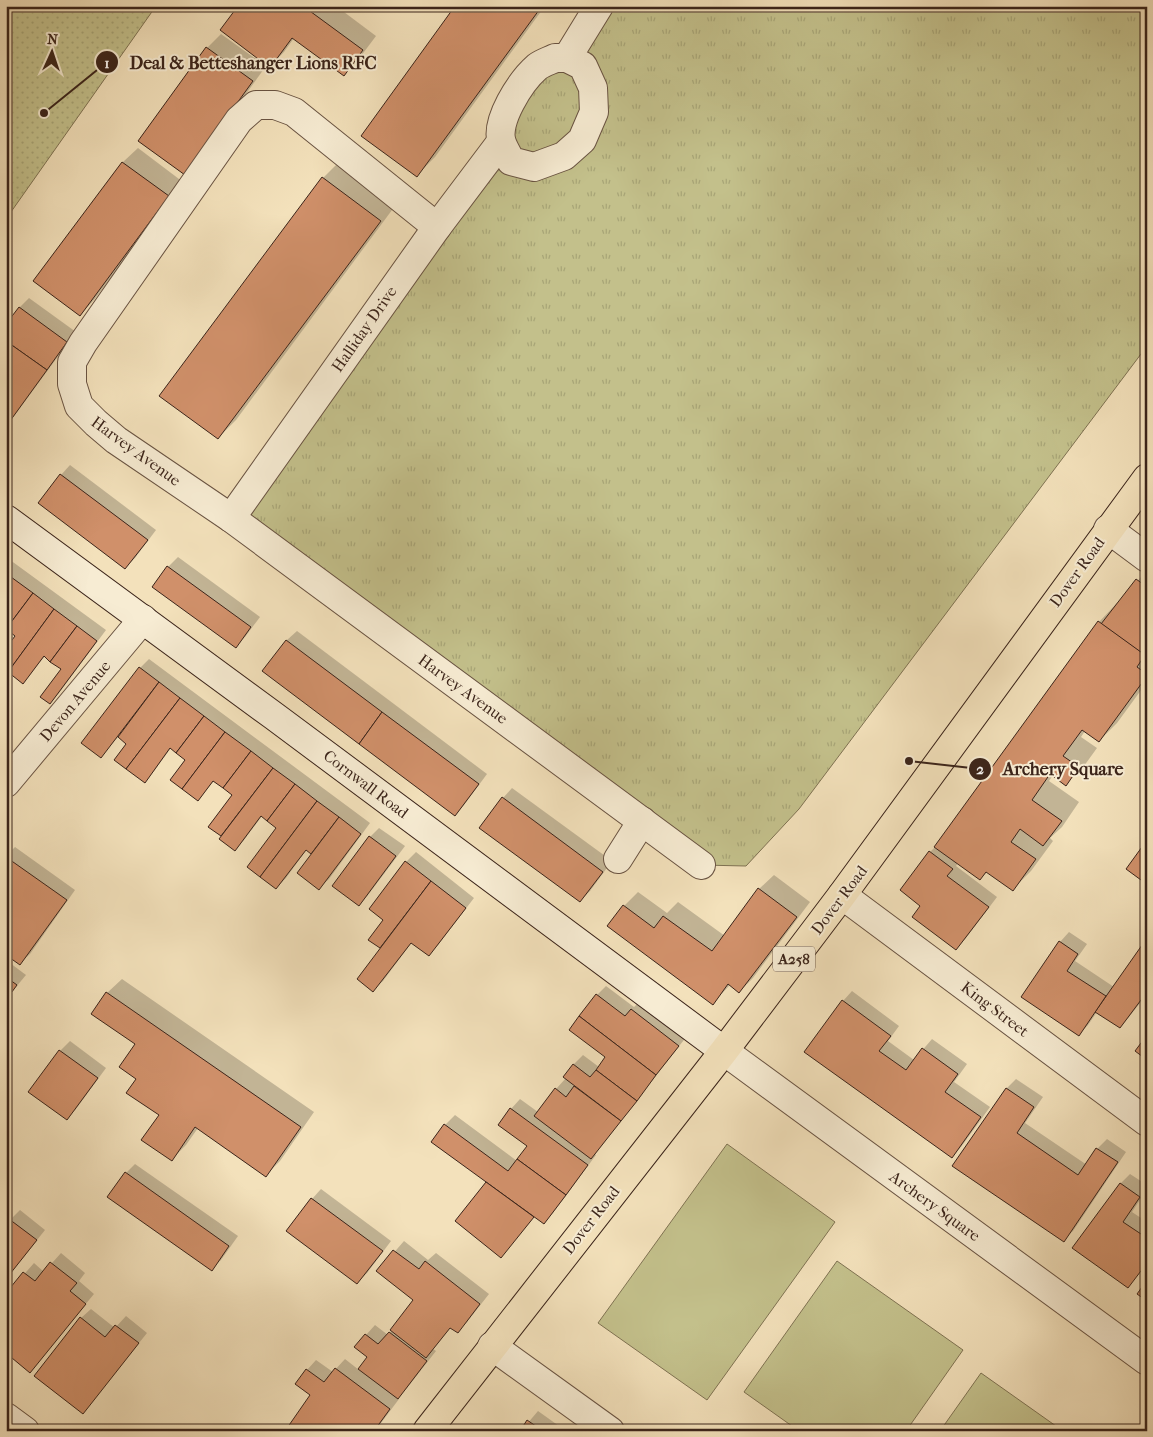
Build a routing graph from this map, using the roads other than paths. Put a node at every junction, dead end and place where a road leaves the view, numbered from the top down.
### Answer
1 (600, 6) edge
2 (568, 58) junction
3 (501, 142) junction
4 (437, 227) junction
5 (1147, 478) edge
6 (231, 518) junction
7 (6, 519) edge
8 (1108, 529) junction
9 (1147, 558) edge
10 (143, 619) junction
11 (6, 783) edge
12 (642, 821) junction
13 (618, 859) dead end
14 (701, 865) dead end
15 (842, 896) junction
16 (724, 1051) junction
17 (1147, 1122) edge
18 (492, 1346) junction
19 (1147, 1361) edge
20 (6, 1417) edge
21 (25, 1431) edge
22 (427, 1431) edge
23 (610, 1431) edge

1 - 2 street
2 - 3 street, Halliday Drive
2 - 3 street
3 - 4 street, Halliday Drive
4 - 6 street, Halliday Drive
4 - 6 street, Harvey Avenue
5 - 8 main road, Dover Road / A258
6 - 12 street, Harvey Avenue
7 - 10 street, Cornwall Road
8 - 9 street
8 - 15 main road, Dover Road / A258
10 - 11 street, Devon Avenue
10 - 16 street, Cornwall Road
12 - 13 street
12 - 14 street, Harvey Avenue
15 - 16 main road, Dover Road / A258
15 - 17 street, King Street
16 - 18 main road, Dover Road / A258
16 - 19 street, Archery Square
18 - 22 main road, Dover Road / A258
18 - 23 street
20 - 21 street

